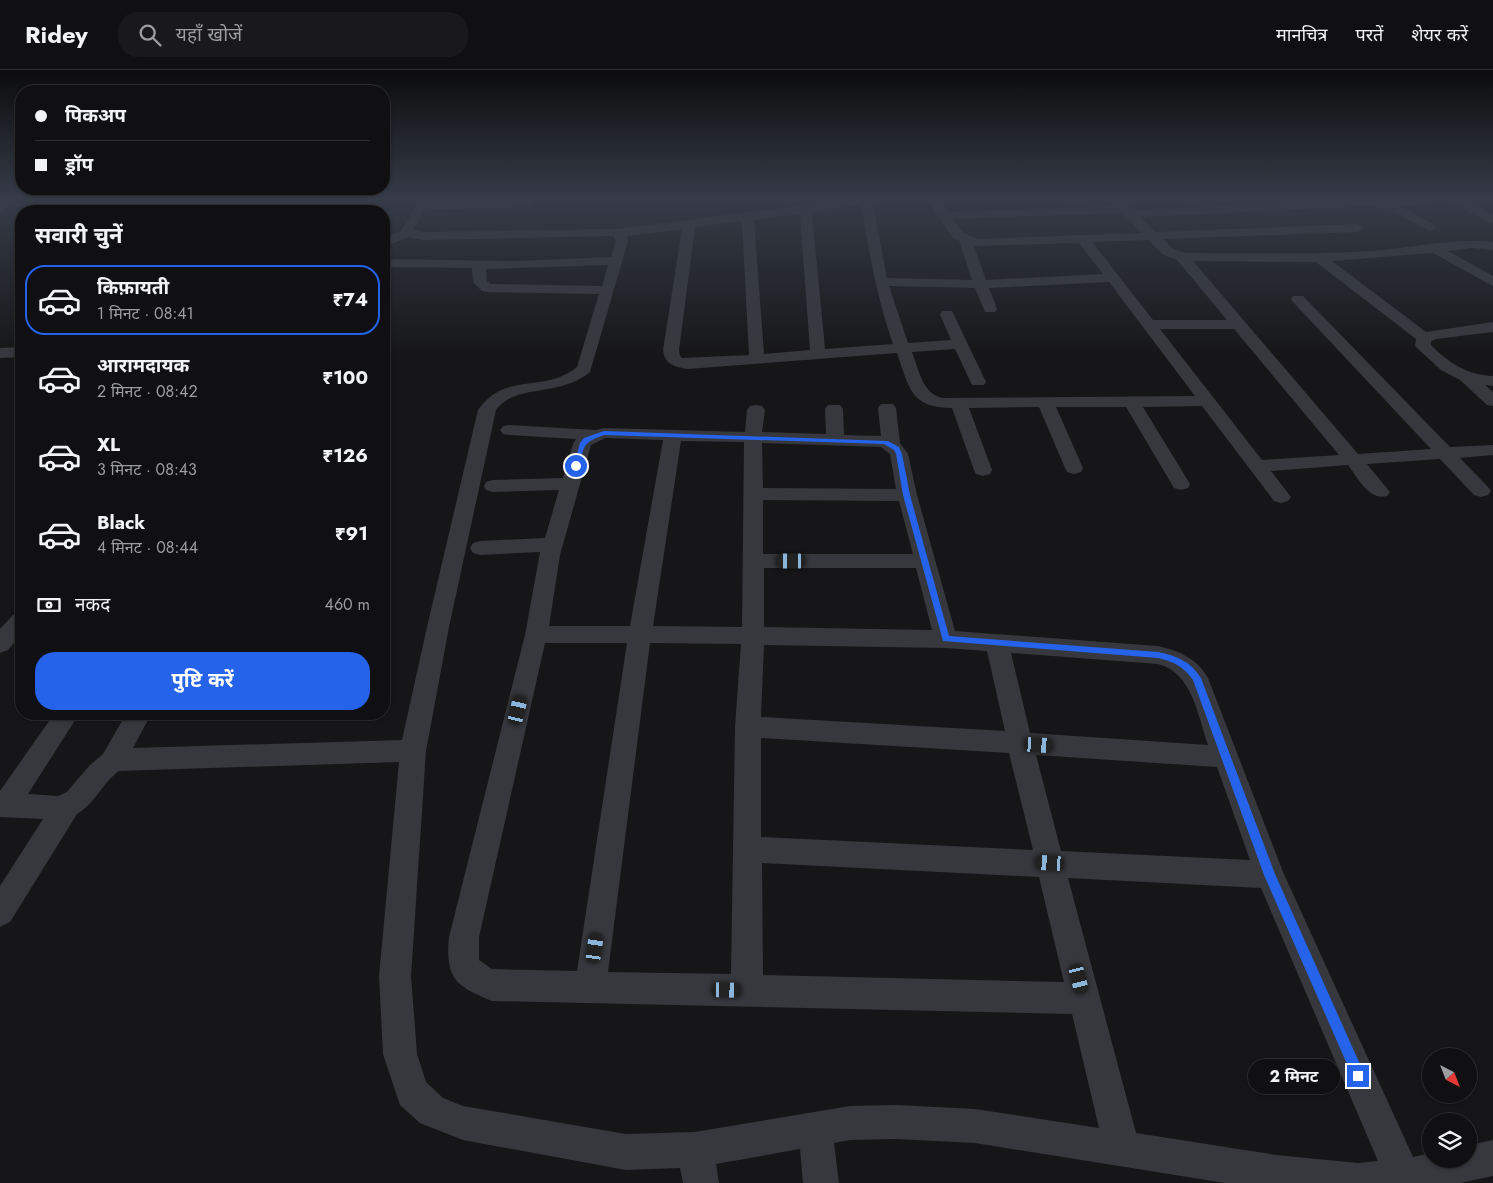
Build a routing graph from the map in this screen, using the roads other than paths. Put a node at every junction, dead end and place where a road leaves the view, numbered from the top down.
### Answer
1 (619, 252) edge
2 (685, 252) edge
3 (750, 252) edge
4 (810, 252) edge
5 (875, 252) edge
6 (969, 252) edge
7 (1092, 252) edge
8 (1170, 252) edge
9 (1405, 252) edge
10 (1441, 252) edge
11 (1397, 253) joint
12 (1182, 257) junction
13 (1319, 258) junction
14 (616, 261) junction
15 (390, 263) edge
16 (479, 264) junction
17 (1113, 278) junction
18 (881, 282) junction
19 (1493, 282) edge
20 (981, 284) junction
21 (608, 290) junction
22 (1298, 299) dead end
23 (990, 309) dead end
24 (947, 314) dead end
25 (1239, 324) junction
26 (1149, 325) junction
27 (1493, 327) edge
28 (1424, 338) junction
29 (960, 344) junction
30 (902, 348) junction
31 (15, 352) edge
32 (0, 353) edge
33 (818, 354) junction
34 (757, 359) junction
35 (1466, 377) junction
36 (1493, 381) edge
37 (978, 382) dead end
38 (1208, 401) junction
39 (1493, 401) edge
40 (1045, 402) junction
41 (1132, 402) junction
42 (959, 403) junction
43 (886, 408) dead end
44 (834, 409) dead end
45 (756, 410) dead end
46 (509, 430) dead end
47 (594, 435) junction
48 (673, 435) junction
49 (753, 437) junction
50 (835, 439) junction
51 (891, 444) junction
52 (1493, 450) edge
53 (1446, 454) junction
54 (1354, 461) junction
55 (1257, 466) junction
56 (1074, 468) dead end
57 (983, 470) dead end
58 (571, 484) junction
59 (1181, 484) dead end
60 (493, 486) dead end
61 (1481, 491) dead end
62 (1380, 492) dead end
63 (754, 494) junction
64 (907, 495) junction
65 (1281, 497) dead end
66 (553, 545) junction
67 (480, 548) dead end
68 (753, 561) junction
69 (924, 561) junction
70 (15, 628) edge
71 (640, 634) junction
72 (536, 635) junction
73 (753, 636) junction
74 (946, 639) junction
75 (0, 644) edge
76 (997, 644) junction
77 (63, 720) edge
78 (136, 720) edge
79 (748, 727) junction
80 (1020, 744) junction
81 (413, 751) junction
82 (1226, 757) junction
83 (112, 762) junction
84 (3, 805) edge
85 (67, 806) junction
86 (746, 849) junction
87 (1050, 863) junction
88 (1270, 875) junction
89 (0, 912) edge
90 (590, 987) junction
91 (747, 991) junction
92 (1084, 998) junction
93 (815, 1128) junction
94 (1122, 1148) junction
95 (1492, 1159) edge
96 (698, 1166) edge
97 (1403, 1177) junction
98 (821, 1183) edge

1 - 14 street
2 - 34 street
3 - 34 street
4 - 33 street
5 - 18 street
6 - 20 street
7 - 17 street
8 - 12 street
9 - 11 street
10 - 19 street
11 - 13 street
12 - 13 street
12 - 25 street
13 - 28 street
14 - 16 street
14 - 21 street
15 - 16 street
16 - 21 street
17 - 20 street
17 - 26 street
18 - 20 street
18 - 30 street
20 - 23 street
21 - 81 street
22 - 53 street
24 - 29 street
25 - 26 street
25 - 54 street
26 - 38 street
27 - 28 street
28 - 35 street
29 - 30 street
29 - 37 street
30 - 33 street
30 - 42 street
31 - 32 street
33 - 34 street
35 - 36 street
35 - 39 street
38 - 41 street
38 - 55 street
40 - 41 street
40 - 42 street
40 - 56 street
41 - 59 street
42 - 57 street
43 - 51 street
44 - 50 street
45 - 49 street
46 - 47 street
47 - 48 street
47 - 58 street
48 - 49 street
48 - 71 street
49 - 50 street
49 - 63 street
50 - 51 street
51 - 64 street
52 - 53 street
53 - 54 street
53 - 61 street
54 - 55 street
54 - 62 street
55 - 65 street
58 - 60 street
58 - 66 street
63 - 64 street
63 - 68 street
64 - 69 street
66 - 67 street
66 - 72 street
68 - 69 street
68 - 73 street
69 - 74 street
70 - 75 street
71 - 72 street
71 - 73 street
71 - 90 street
72 - 90 street
73 - 74 street
73 - 79 street
74 - 76 street
76 - 80 street
76 - 82 street
77 - 84 street
78 - 83 street
79 - 80 street
79 - 86 street
80 - 82 street
80 - 87 street
81 - 83 street
81 - 96 street
82 - 88 street
83 - 85 street
84 - 85 street
85 - 89 street
86 - 87 street
86 - 91 street
87 - 88 street
87 - 92 street
88 - 97 street
90 - 91 street
91 - 92 street
92 - 94 street
93 - 94 street
93 - 96 street
93 - 98 street
94 - 97 street
95 - 97 street

